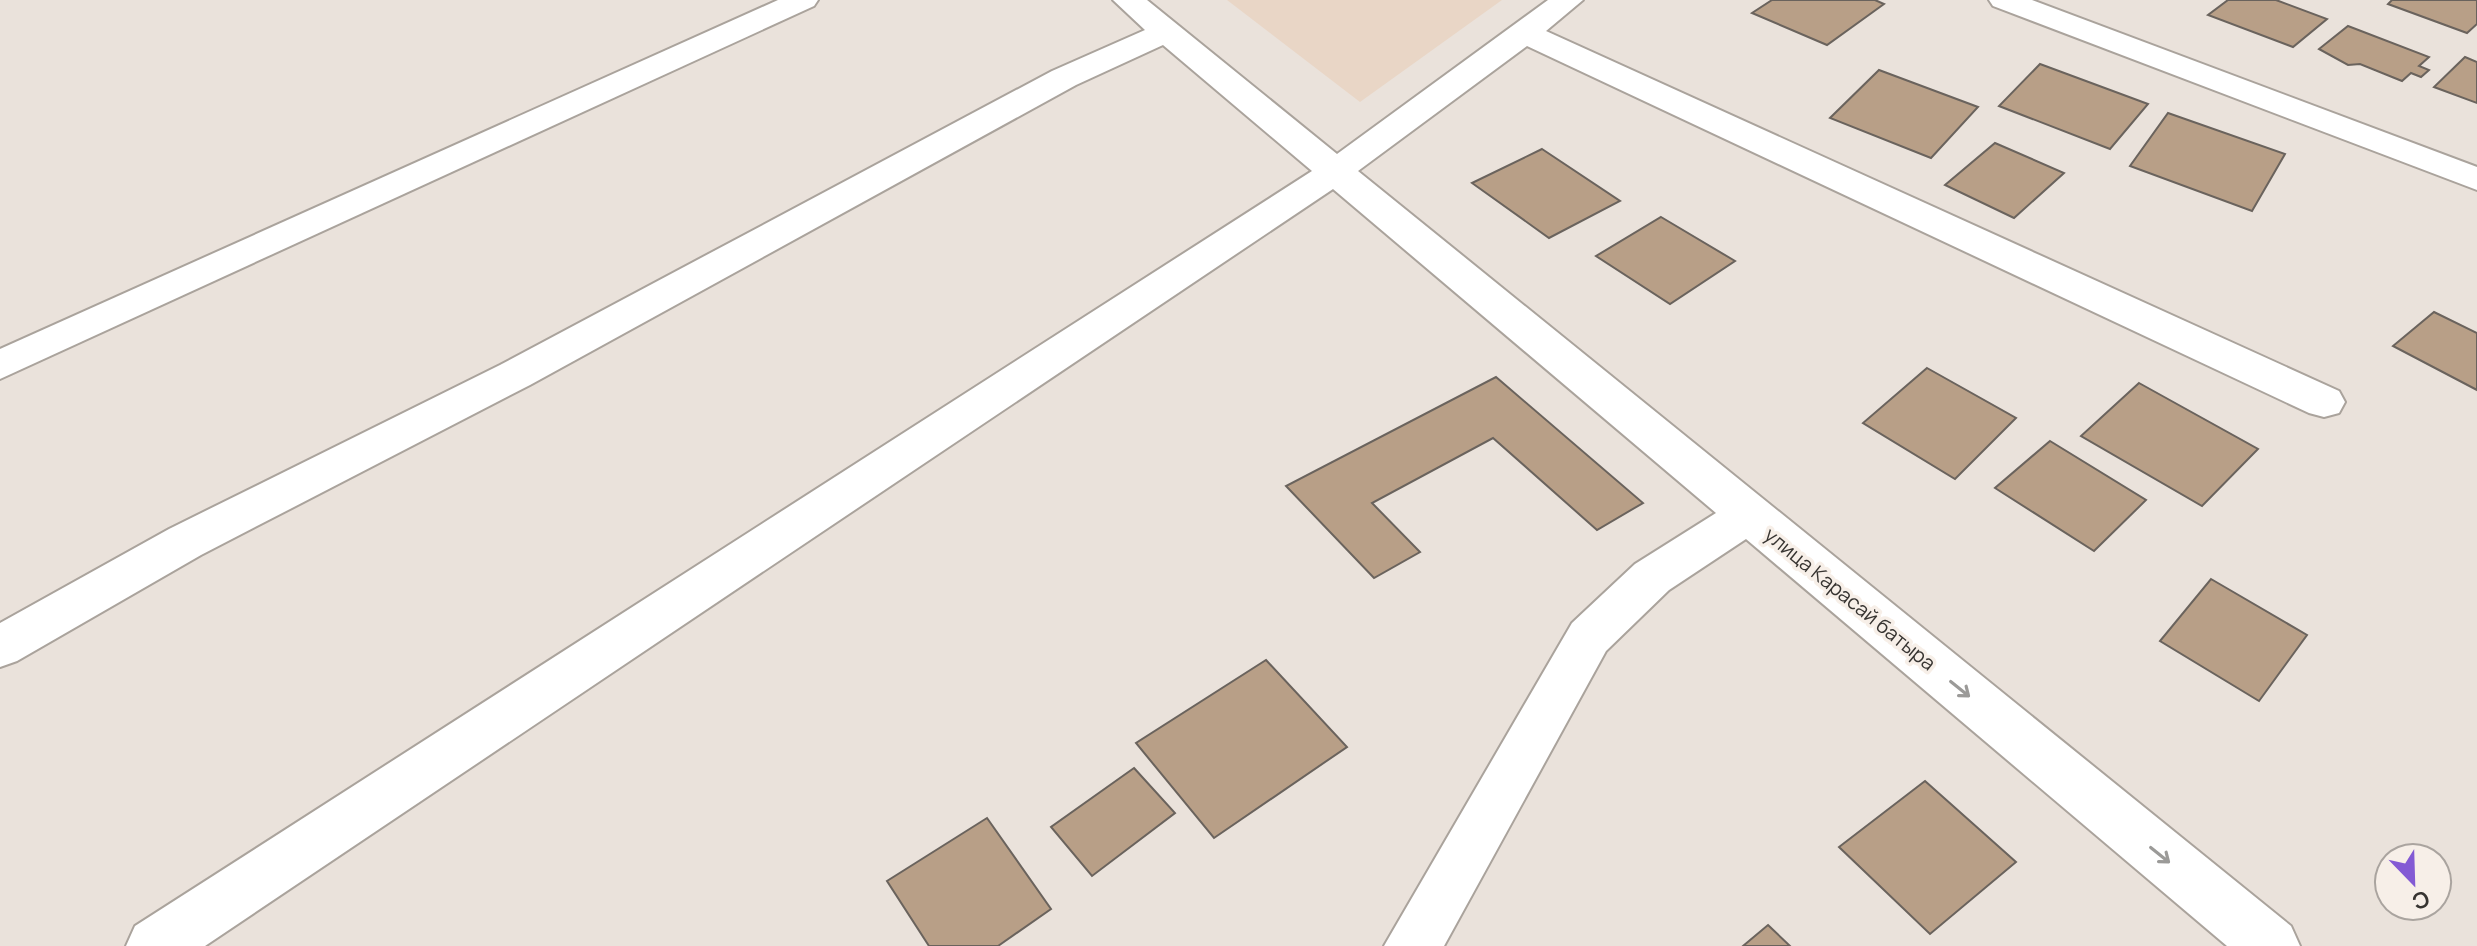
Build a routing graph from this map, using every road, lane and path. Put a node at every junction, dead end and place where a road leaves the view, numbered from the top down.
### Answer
1 (803, 0) edge
2 (1128, 0) edge
3 (1568, 0) edge
4 (2004, 0) edge
5 (1167, 32) junction
6 (1523, 32) junction
7 (1335, 172) junction
8 (2477, 179) edge
9 (0, 365) edge
10 (2324, 402) dead end
11 (1748, 515) junction
12 (0, 647) edge
13 (155, 946) edge
14 (1413, 946) edge
15 (2271, 946) edge

1 - 9 street
2 - 5 street
3 - 6 street
4 - 8 street
5 - 7 street
5 - 12 street
6 - 7 street
6 - 10 street
7 - 11 street
7 - 13 street
11 - 14 street, улица Карасай батыра
11 -> 15 street, улица Карасай батыра

